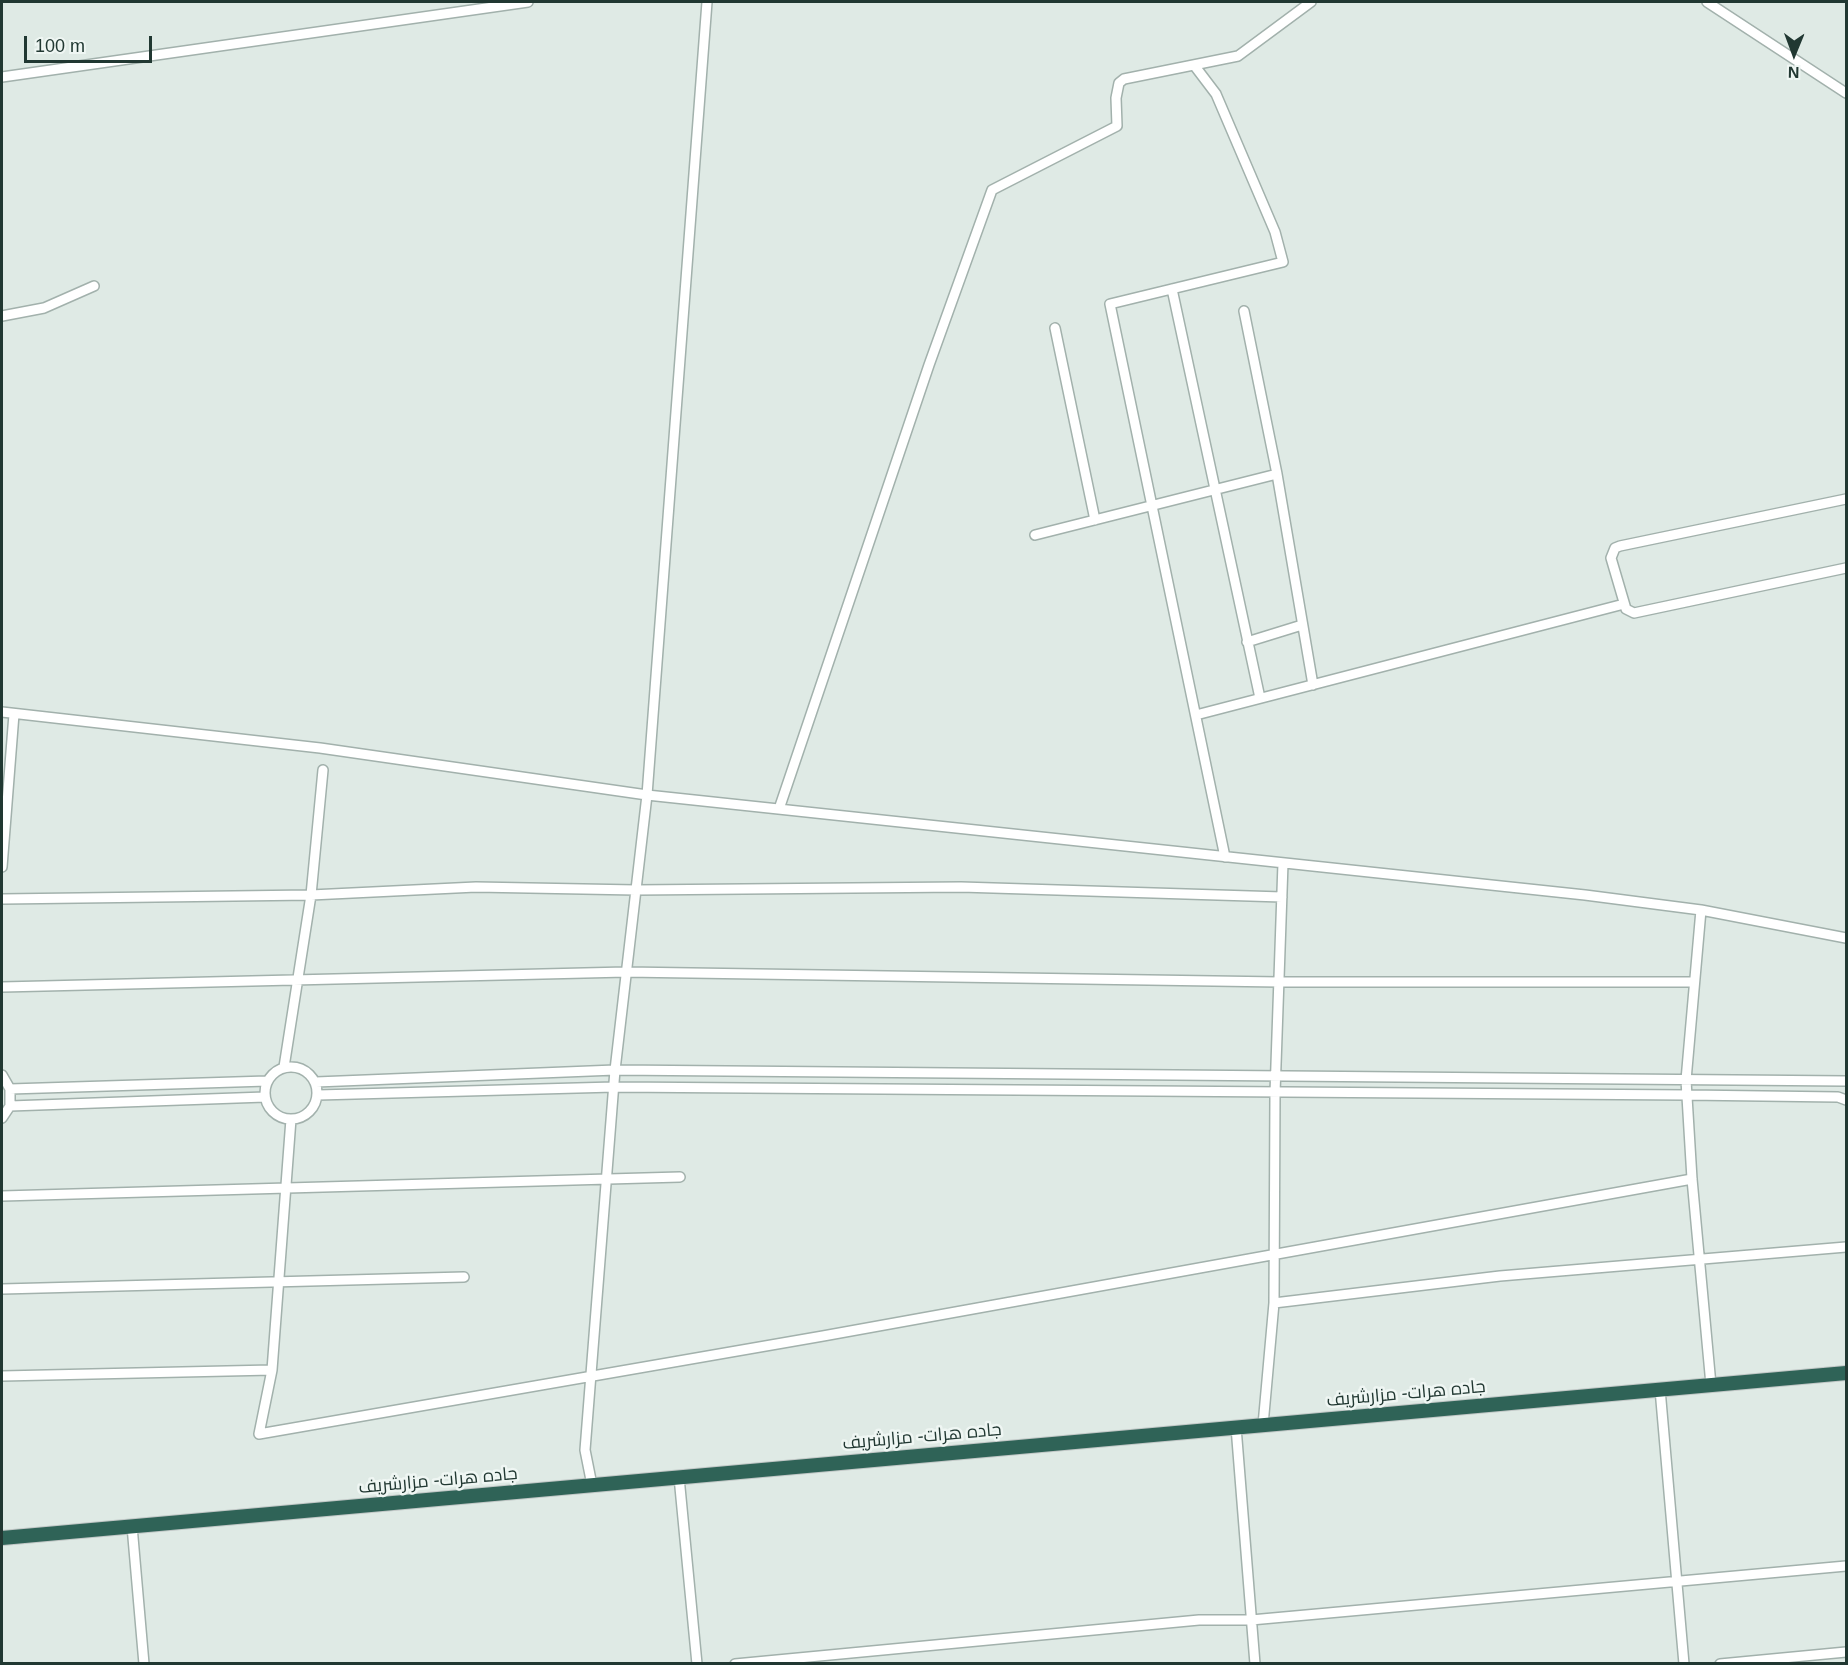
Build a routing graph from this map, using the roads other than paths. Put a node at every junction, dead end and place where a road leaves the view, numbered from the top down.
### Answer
1 (528, 2) edge
2 (707, 2) edge
3 (1311, 2) edge
4 (1707, 2) edge
5 (1194, 65) junction
6 (2, 77) edge
7 (1846, 93) edge
8 (94, 286) dead end
9 (1172, 289) junction
10 (1244, 311) dead end
11 (2, 316) edge
12 (1055, 328) dead end
13 (1277, 474) junction
14 (1215, 490) junction
15 (1846, 498) edge
16 (1152, 506) junction
17 (1095, 520) junction
18 (1035, 535) dead end
19 (1846, 568) edge
20 (1624, 604) junction
21 (1302, 625) junction
22 (1248, 642) junction
23 (1313, 685) junction
24 (1260, 698) junction
25 (2, 712) edge
26 (14, 714) junction
27 (1196, 715) junction
28 (323, 770) dead end
29 (647, 795) junction
30 (779, 809) junction
31 (4, 810) edge
32 (1225, 857) junction
33 (1283, 863) junction
34 (2, 867) edge
35 (636, 890) junction
36 (311, 895) junction
37 (1282, 897) junction
38 (2, 900) edge
39 (1701, 910) junction
40 (1846, 938) edge
41 (626, 972) junction
42 (299, 980) junction
43 (1279, 982) junction
44 (1693, 982) junction
45 (2, 987) edge
46 (284, 1067) junction
47 (615, 1070) junction
48 (2, 1075) edge
49 (1276, 1076) junction
50 (1686, 1080) junction
51 (267, 1081) junction
52 (1846, 1081) edge
53 (316, 1082) junction
54 (614, 1087) junction
55 (10, 1089) junction
56 (1275, 1093) junction
57 (318, 1095) junction
58 (1687, 1095) junction
59 (265, 1097) junction
60 (1846, 1100) edge
61 (10, 1106) junction
62 (2, 1118) edge
63 (291, 1119) junction
64 (680, 1177) dead end
65 (606, 1178) junction
66 (1692, 1179) junction
67 (284, 1188) junction
68 (2, 1196) edge
69 (1846, 1247) edge
70 (1275, 1252) junction
71 (1699, 1260) junction
72 (464, 1277) dead end
73 (278, 1283) junction
74 (2, 1289) edge
75 (1274, 1303) junction
76 (272, 1370) junction
77 (1846, 1373) edge
78 (593, 1374) junction
79 (2, 1376) edge
80 (1711, 1385) junction
81 (1660, 1389) junction
82 (1263, 1425) junction
83 (1236, 1427) junction
84 (679, 1477) junction
85 (592, 1485) junction
86 (132, 1526) junction
87 (2, 1538) edge
88 (1846, 1566) edge
89 (1677, 1582) junction
90 (1251, 1620) junction
91 (1846, 1652) edge
92 (144, 1664) edge
93 (697, 1664) edge
94 (735, 1664) edge
95 (1255, 1664) edge
96 (1684, 1664) edge
97 (1720, 1664) edge

1 - 6 street
2 - 29 street
3 - 5 street
4 - 7 street
5 - 9 street
5 - 30 street
8 - 11 street
9 - 14 street
9 - 16 street
10 - 13 street
12 - 17 street
13 - 14 street
13 - 21 street
14 - 16 street
14 - 22 street
15 - 20 street
16 - 17 street
16 - 27 street
17 - 18 street
19 - 20 street
20 - 23 street
21 - 22 street
21 - 23 street
22 - 24 street
23 - 24 street
24 - 27 street
25 - 26 street
26 - 29 street
26 - 31 street
27 - 32 street
28 - 36 street
29 - 30 street
29 - 35 street
30 - 32 street
31 - 34 street
32 - 33 street
33 - 37 street
33 - 39 street
35 - 36 street
35 - 37 street
35 - 41 street
36 - 38 street
36 - 42 street
37 - 43 street
39 - 40 street
39 - 44 street
41 - 42 street
41 - 43 street
41 - 47 street
42 - 45 street
42 - 46 street
43 - 44 street
43 - 49 street
44 - 50 street
46 - 51 street
46 - 53 street
47 - 49 street
47 - 53 street
47 - 54 street
48 - 55 street
49 - 50 street
49 - 56 street
50 - 52 street
50 - 58 street
51 - 55 street
51 - 59 street
53 - 57 street
54 - 56 street
54 - 57 street
54 - 65 street
55 - 61 street
56 - 58 street
56 - 70 street
57 - 63 street
58 - 60 street
58 - 66 street
59 - 61 street
59 - 63 street
61 - 62 street
63 - 67 street
64 - 65 street
65 - 67 street
65 - 78 street
66 - 70 street
66 - 71 street
67 - 68 street
67 - 73 street
69 - 71 street
70 - 75 street
70 - 78 street
71 - 75 street
71 - 80 street
72 - 73 street
73 - 74 street
73 - 76 street
75 - 82 street
76 - 78 street
76 - 79 street
77 - 80 highway, جاده هرات- مزارشریف
78 - 85 street
80 - 81 highway, جاده هرات- مزارشریف
81 - 82 highway, جاده هرات- مزارشریف
81 - 89 street
82 - 83 highway, جاده هرات- مزارشریف
83 - 84 highway, جاده هرات- مزارشریف
83 - 90 street
84 - 85 highway, جاده هرات- مزارشریف
84 - 93 street
85 - 86 highway, جاده هرات- مزارشریف
86 - 87 highway, جاده هرات- مزارشریف
86 - 92 street
88 - 89 street
89 - 90 street
89 - 96 street
90 - 94 street
90 - 95 street
91 - 97 street

